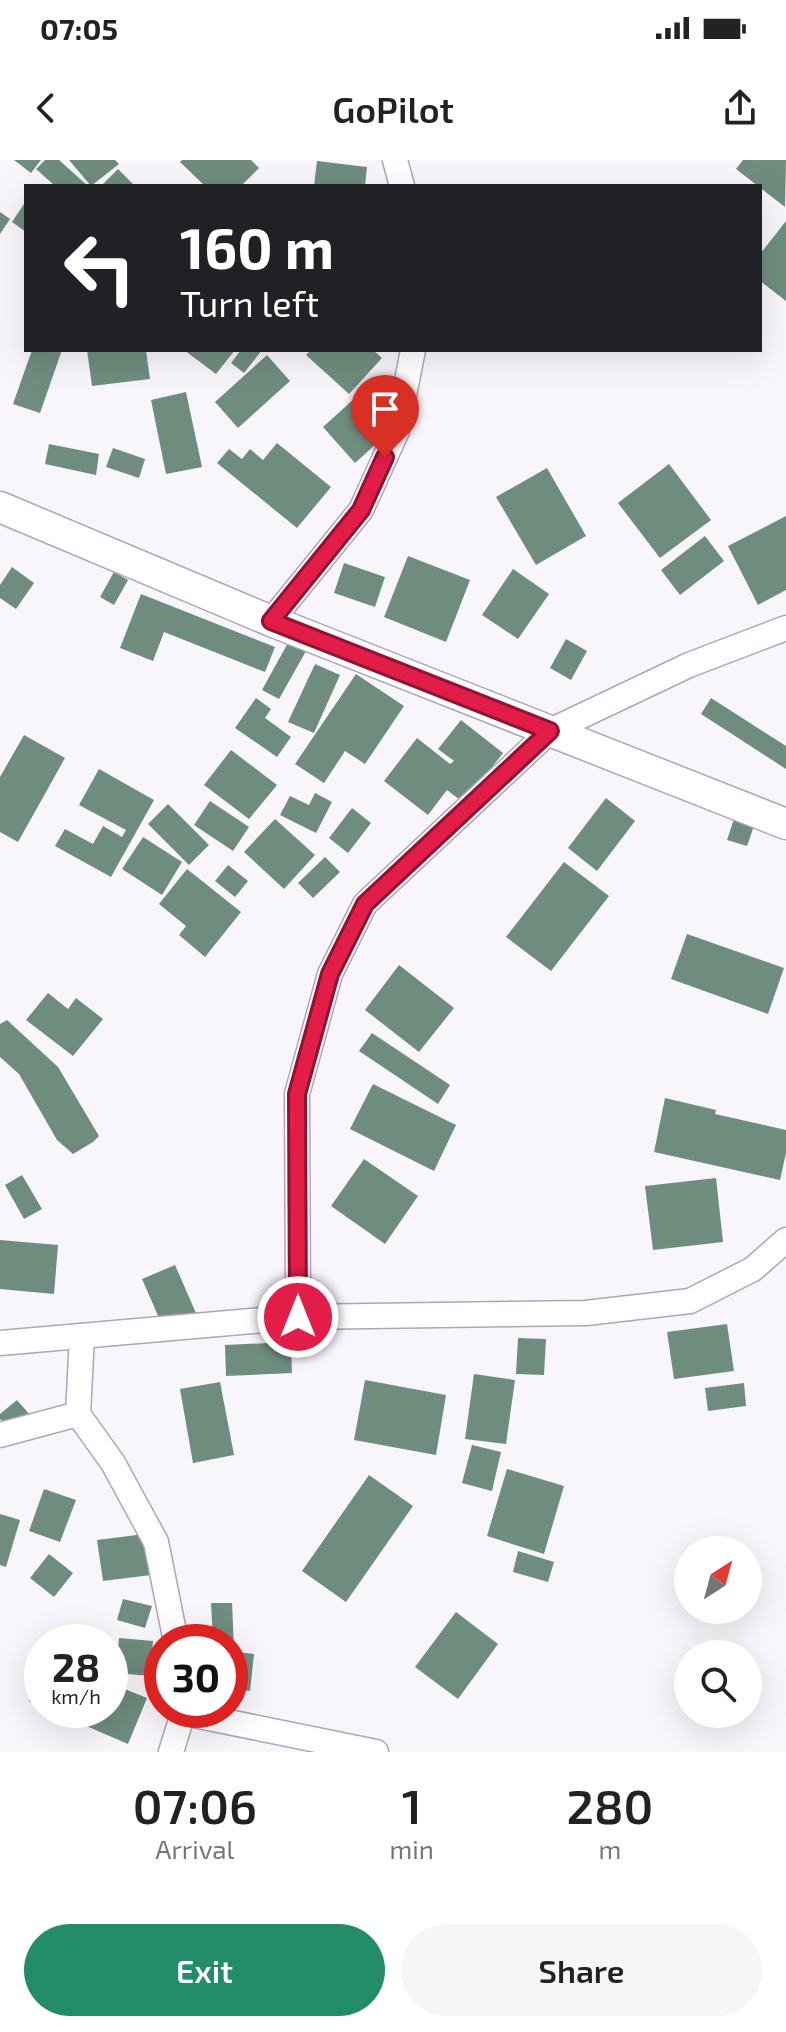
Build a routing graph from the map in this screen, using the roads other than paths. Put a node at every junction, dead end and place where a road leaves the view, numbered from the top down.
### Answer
1 (395, 160) edge
2 (401, 184) edge
3 (413, 352) edge
4 (0, 507) edge
5 (271, 621) junction
6 (786, 628) edge
7 (550, 731) junction
8 (786, 824) edge
9 (786, 1240) edge
10 (298, 1317) junction
11 (82, 1336) junction
12 (0, 1343) edge
13 (78, 1414) junction
14 (0, 1435) edge
15 (172, 1624) edge
16 (248, 1725) edge
17 (179, 1728) edge
18 (171, 1752) edge
19 (376, 1752) edge

1 - 2 street
3 - 5 street
4 - 5 street
5 - 7 street
6 - 7 street
7 - 8 street
7 - 10 street
9 - 10 street
10 - 11 street
11 - 12 street
11 - 13 street
13 - 14 street
13 - 15 street
16 - 19 street
17 - 18 street

